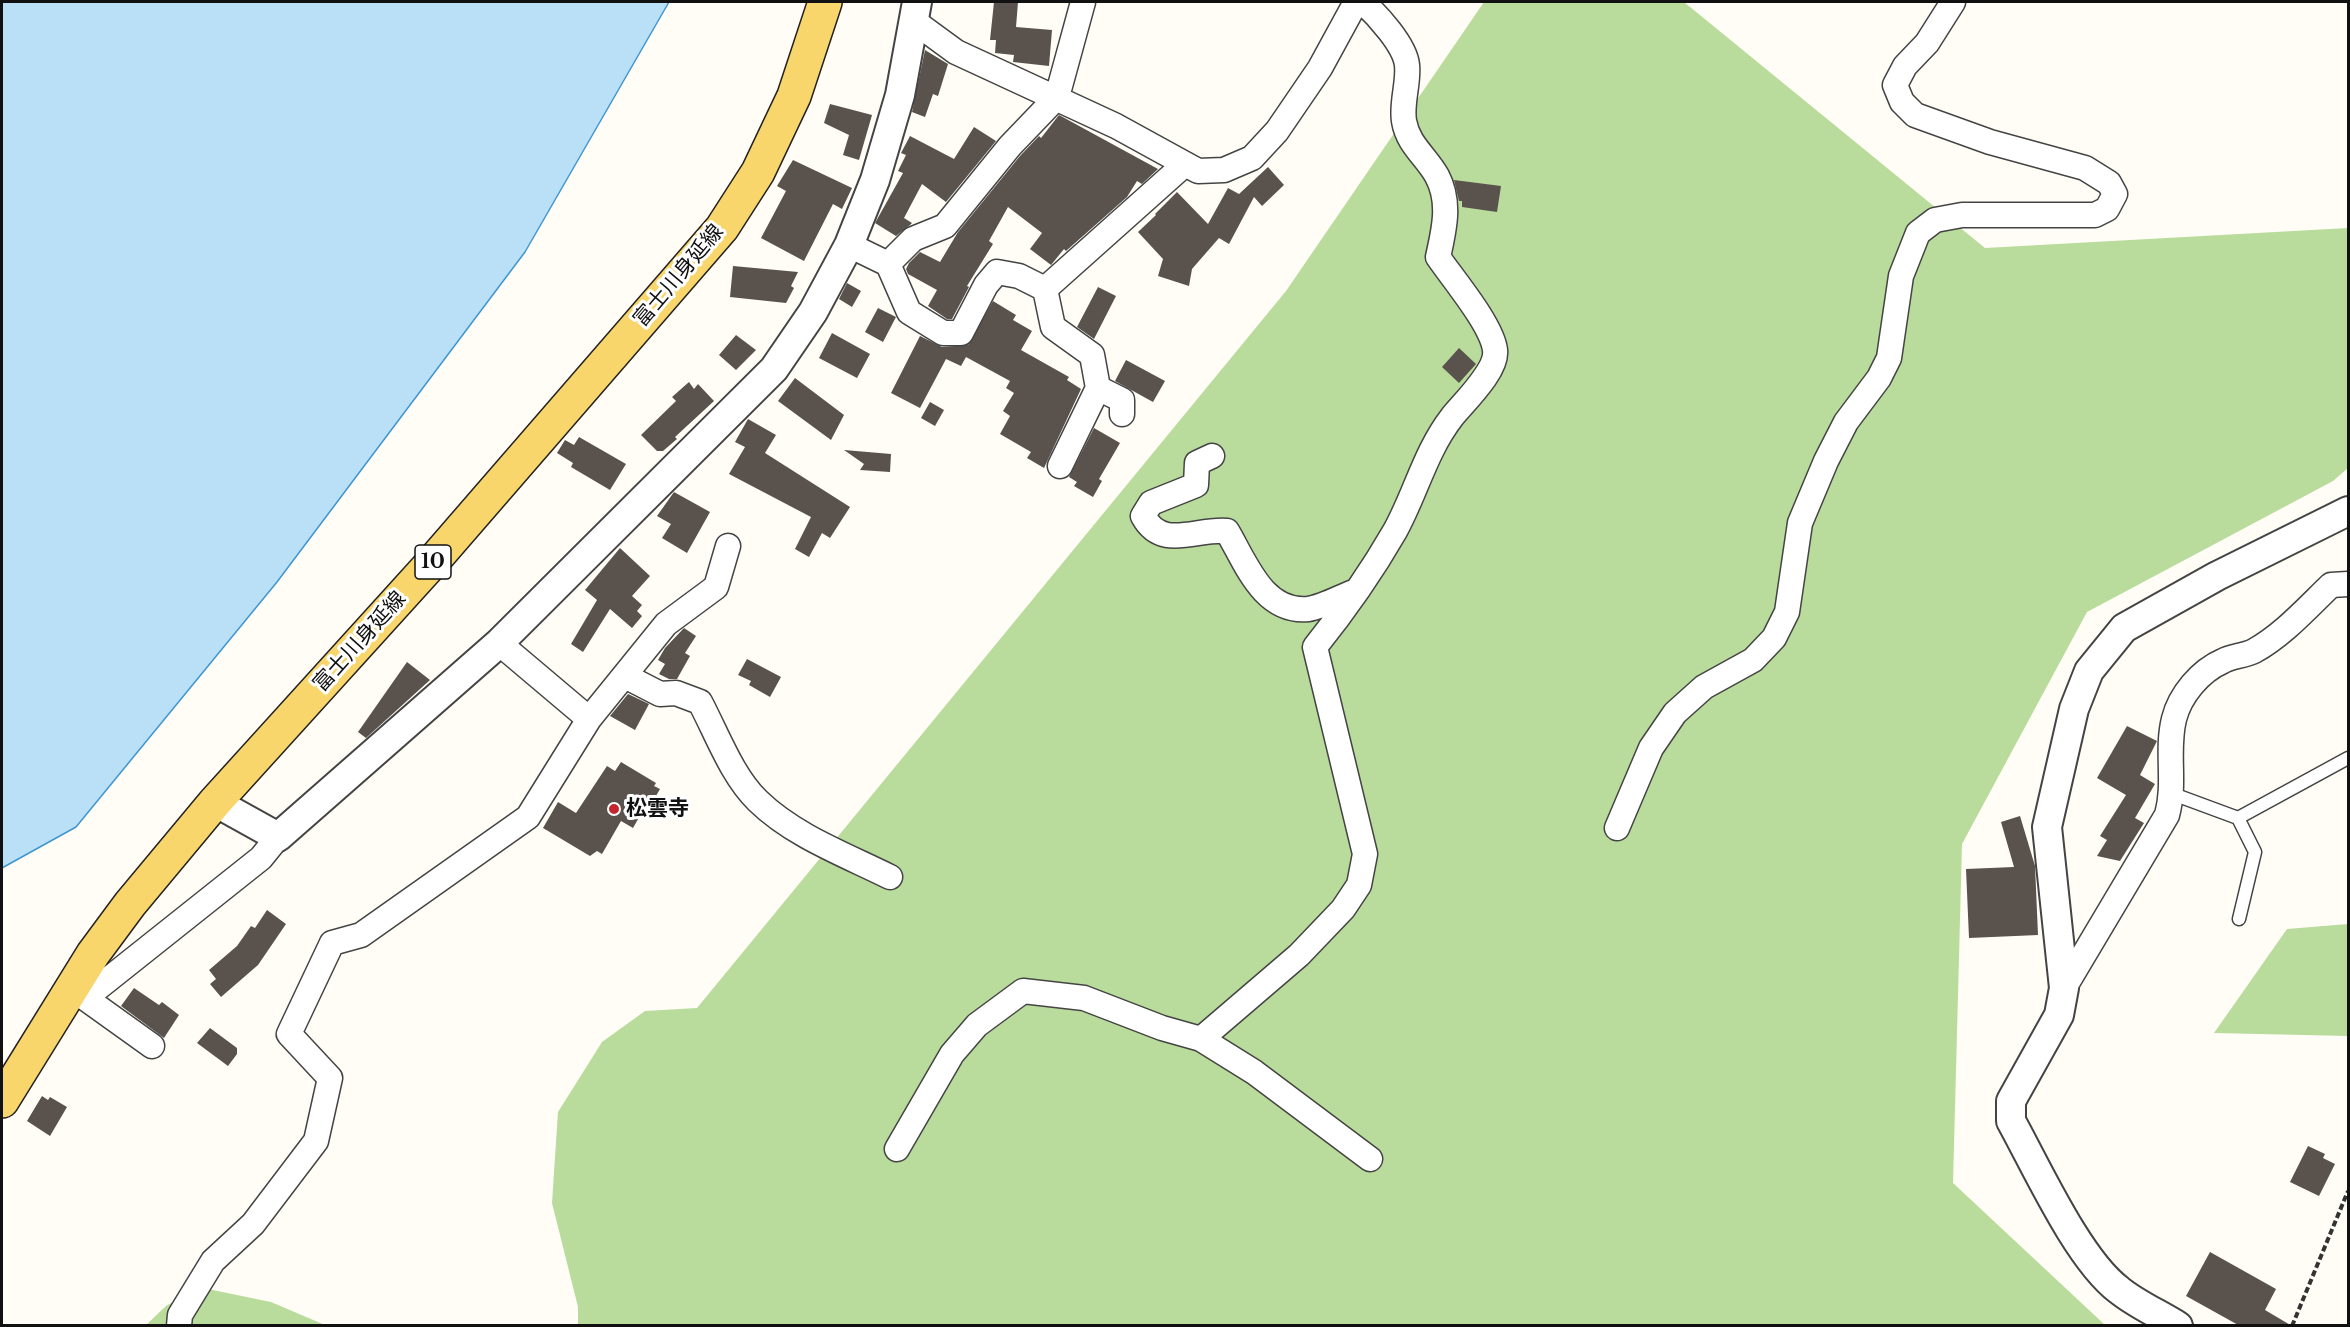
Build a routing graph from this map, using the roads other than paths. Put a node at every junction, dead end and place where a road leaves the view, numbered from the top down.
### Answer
1 (825, 2) edge
2 (1083, 2) edge
3 (1356, 2) edge
4 (1363, 2) edge
5 (1953, 2) edge
6 (916, 12) edge
7 (1057, 98) junction
8 (1185, 164) junction
9 (849, 245) junction
10 (888, 264) junction
11 (1045, 289) junction
12 (1098, 388) junction
13 (1122, 414) dead end
14 (1212, 456) dead end
15 (1060, 466) dead end
16 (2349, 511) edge
17 (728, 546) dead end
18 (2349, 585) edge
19 (1356, 591) junction
20 (499, 643) junction
21 (625, 676) junction
22 (589, 720) junction
23 (2349, 758) edge
24 (2173, 794) junction
25 (215, 802) junction
26 (2238, 818) junction
27 (1617, 828) dead end
28 (278, 837) junction
29 (890, 877) dead end
30 (2239, 919) dead end
31 (2064, 988) junction
32 (1201, 1039) junction
33 (152, 1046) dead end
34 (2, 1101) edge
35 (897, 1149) dead end
36 (1371, 1160) dead end
37 (179, 1326) edge
38 (2178, 1326) edge

1 - 25 main road, 富士川身延線 / 10
2 - 7 street
3 - 8 street
4 - 19 street
5 - 27 street
6 - 7 street
6 - 9 street
7 - 8 street
7 - 10 street
8 - 11 street
9 - 10 street
9 - 20 street
10 - 11 street
11 - 12 street
12 - 13 street
12 - 15 street
14 - 19 street
16 - 31 street
17 - 21 street
18 - 24 street
19 - 32 street
20 - 22 street
20 - 28 street
21 - 22 street
21 - 29 street
22 - 37 street
23 - 26 lane
24 - 26 lane
24 - 31 street
25 - 28 street
25 - 34 main road, 富士川身延線 / 10
26 - 30 lane
28 - 33 street
31 - 38 street
32 - 35 street
32 - 36 street

